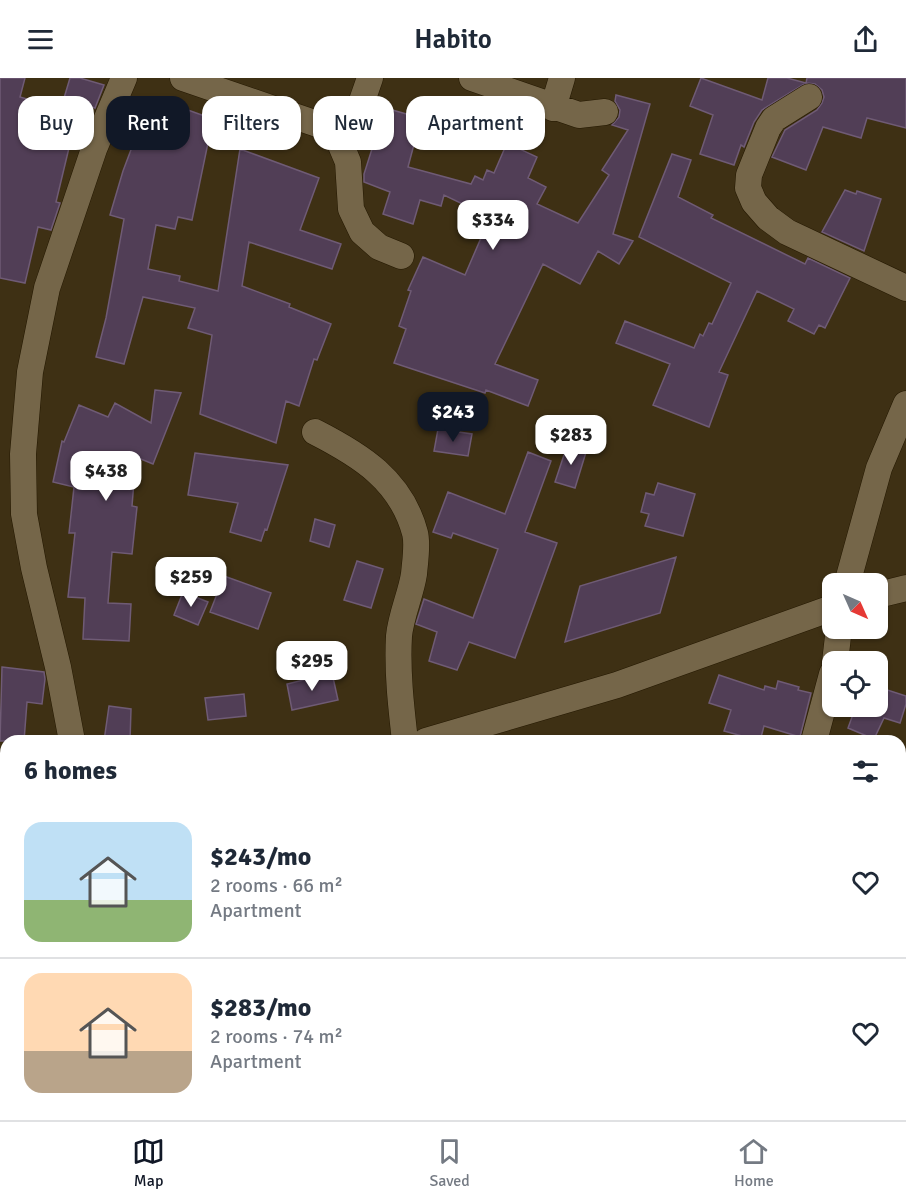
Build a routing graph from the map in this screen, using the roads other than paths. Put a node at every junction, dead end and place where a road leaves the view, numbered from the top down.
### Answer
1 (124, 78) edge
2 (183, 78) edge
3 (370, 78) edge
4 (472, 78) edge
5 (562, 78) edge
6 (364, 96) edge
7 (809, 97) dead end
8 (554, 108) junction
9 (605, 112) dead end
10 (313, 123) edge
11 (343, 150) edge
12 (401, 256) dead end
13 (906, 288) edge
14 (906, 404) edge
15 (315, 432) dead end
16 (850, 573) edge
17 (906, 588) edge
18 (888, 592) edge
19 (822, 612) edge
20 (822, 711) edge
21 (71, 735) edge
22 (404, 735) edge
23 (449, 735) edge
24 (816, 735) edge

1 - 21 street
2 - 10 street
3 - 6 street
4 - 8 street
5 - 8 street
7 - 13 street
8 - 9 street
11 - 12 street
14 - 16 street
15 - 22 street
17 - 18 street
19 - 23 street
20 - 24 street

